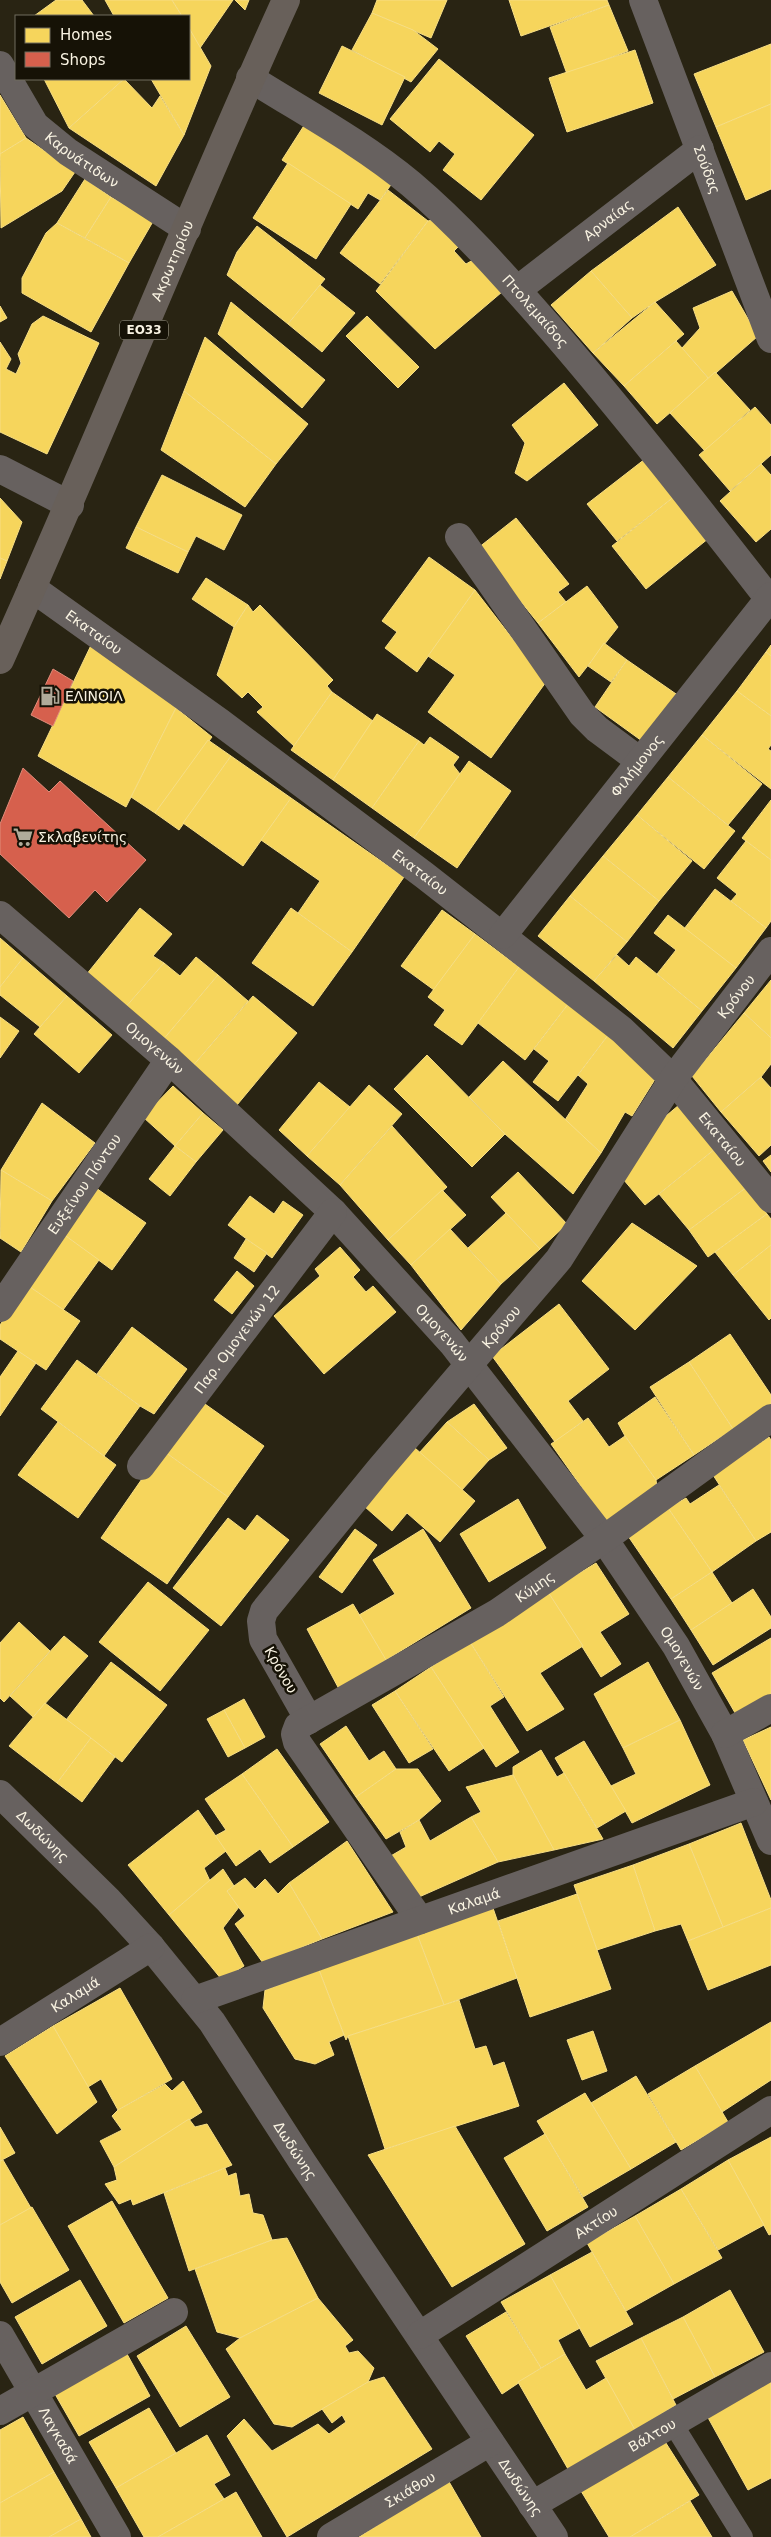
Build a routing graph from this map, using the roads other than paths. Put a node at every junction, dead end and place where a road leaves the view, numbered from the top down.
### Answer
1 (286, 0) edge
2 (643, 0) edge
3 (0, 65) edge
4 (250, 78) junction
5 (700, 149) junction
6 (187, 229) junction
7 (517, 290) junction
8 (771, 339) edge
9 (0, 469) edge
10 (70, 505) junction
11 (459, 537) dead end
12 (32, 588) junction
13 (770, 598) edge
14 (0, 660) edge
15 (640, 761) junction
16 (0, 915) edge
17 (503, 935) junction
18 (771, 951) edge
19 (169, 1060) junction
20 (673, 1079) junction
21 (771, 1198) edge
22 (333, 1212) junction
23 (0, 1308) edge
24 (468, 1365) junction
25 (771, 1418) edge
26 (141, 1466) dead end
27 (604, 1539) junction
28 (771, 1708) edge
29 (303, 1731) junction
30 (725, 1734) junction
31 (0, 1794) edge
32 (754, 1802) junction
33 (771, 1841) edge
34 (420, 1920) junction
35 (151, 1947) junction
36 (195, 2000) junction
37 (0, 2042) edge
38 (771, 2110) edge
39 (174, 2312) dead end
40 (0, 2335) edge
41 (420, 2335) junction
42 (771, 2366) edge
43 (33, 2391) junction
44 (0, 2411) edge
45 (674, 2424) junction
46 (490, 2442) junction
47 (532, 2505) junction
48 (117, 2537) edge
49 (331, 2537) edge
50 (554, 2537) edge
51 (743, 2537) edge

1 - 4 main road, Ακρωτηρίου / ΕΟ33
2 - 5 street, Σούδας
3 - 6 street, Καρυάτιδων
4 - 6 main road, Ακρωτηρίου / ΕΟ33
4 - 7 street, Πτολεμαίδος
5 - 7 street, Αρναίας
5 - 8 street, Σούδας
6 - 10 main road, Ακρωτηρίου / ΕΟ33
7 - 13 street, Πτολεμαίδος
9 - 10 street
10 - 12 main road, Ακρωτηρίου / ΕΟ33
11 - 15 street
12 - 14 main road, Ακρωτηρίου / ΕΟ33
12 - 17 street, Εκαταίου
13 - 15 street, Φιλήμονος
15 - 17 street, Φιλήμονος
16 - 19 street, Ομογενών
17 - 20 street, Εκαταίου
18 - 20 street, Κρόνου
19 - 22 street, Ομογενών
19 - 23 street, Ευξείνου Πόντου
20 - 21 street, Εκαταίου
20 - 24 street, Κρόνου
22 - 24 street, Ομογενών
22 - 26 street, Παρ. Ομογενών 12
24 - 27 street, Ομογενών
24 - 29 street, Κρόνου
25 - 27 street, Κύμης
27 - 29 street, Κύμης
27 - 30 street, Ομογενών
28 - 30 street
29 - 34 street, Κρόνου
30 - 32 street, Ομογενών
31 - 35 street, Δωδώνης
32 - 33 street, Ομογενών
32 - 34 street, Καλαμά
34 - 36 street, Καλαμά
35 - 36 street, Δωδώνης
35 - 37 street, Καλαμά
36 - 41 street, Δωδώνης
38 - 41 street, Ακτίου
39 - 43 street
40 - 43 street, Λαγκαδά
41 - 46 street, Δωδώνης
42 - 45 street, Βάλτου
43 - 44 street
43 - 48 street, Λαγκαδά
45 - 47 street, Βάλτου
45 - 51 lane
46 - 47 street, Δωδώνης
46 - 49 street, Σκιάθου
47 - 50 street, Δωδώνης

